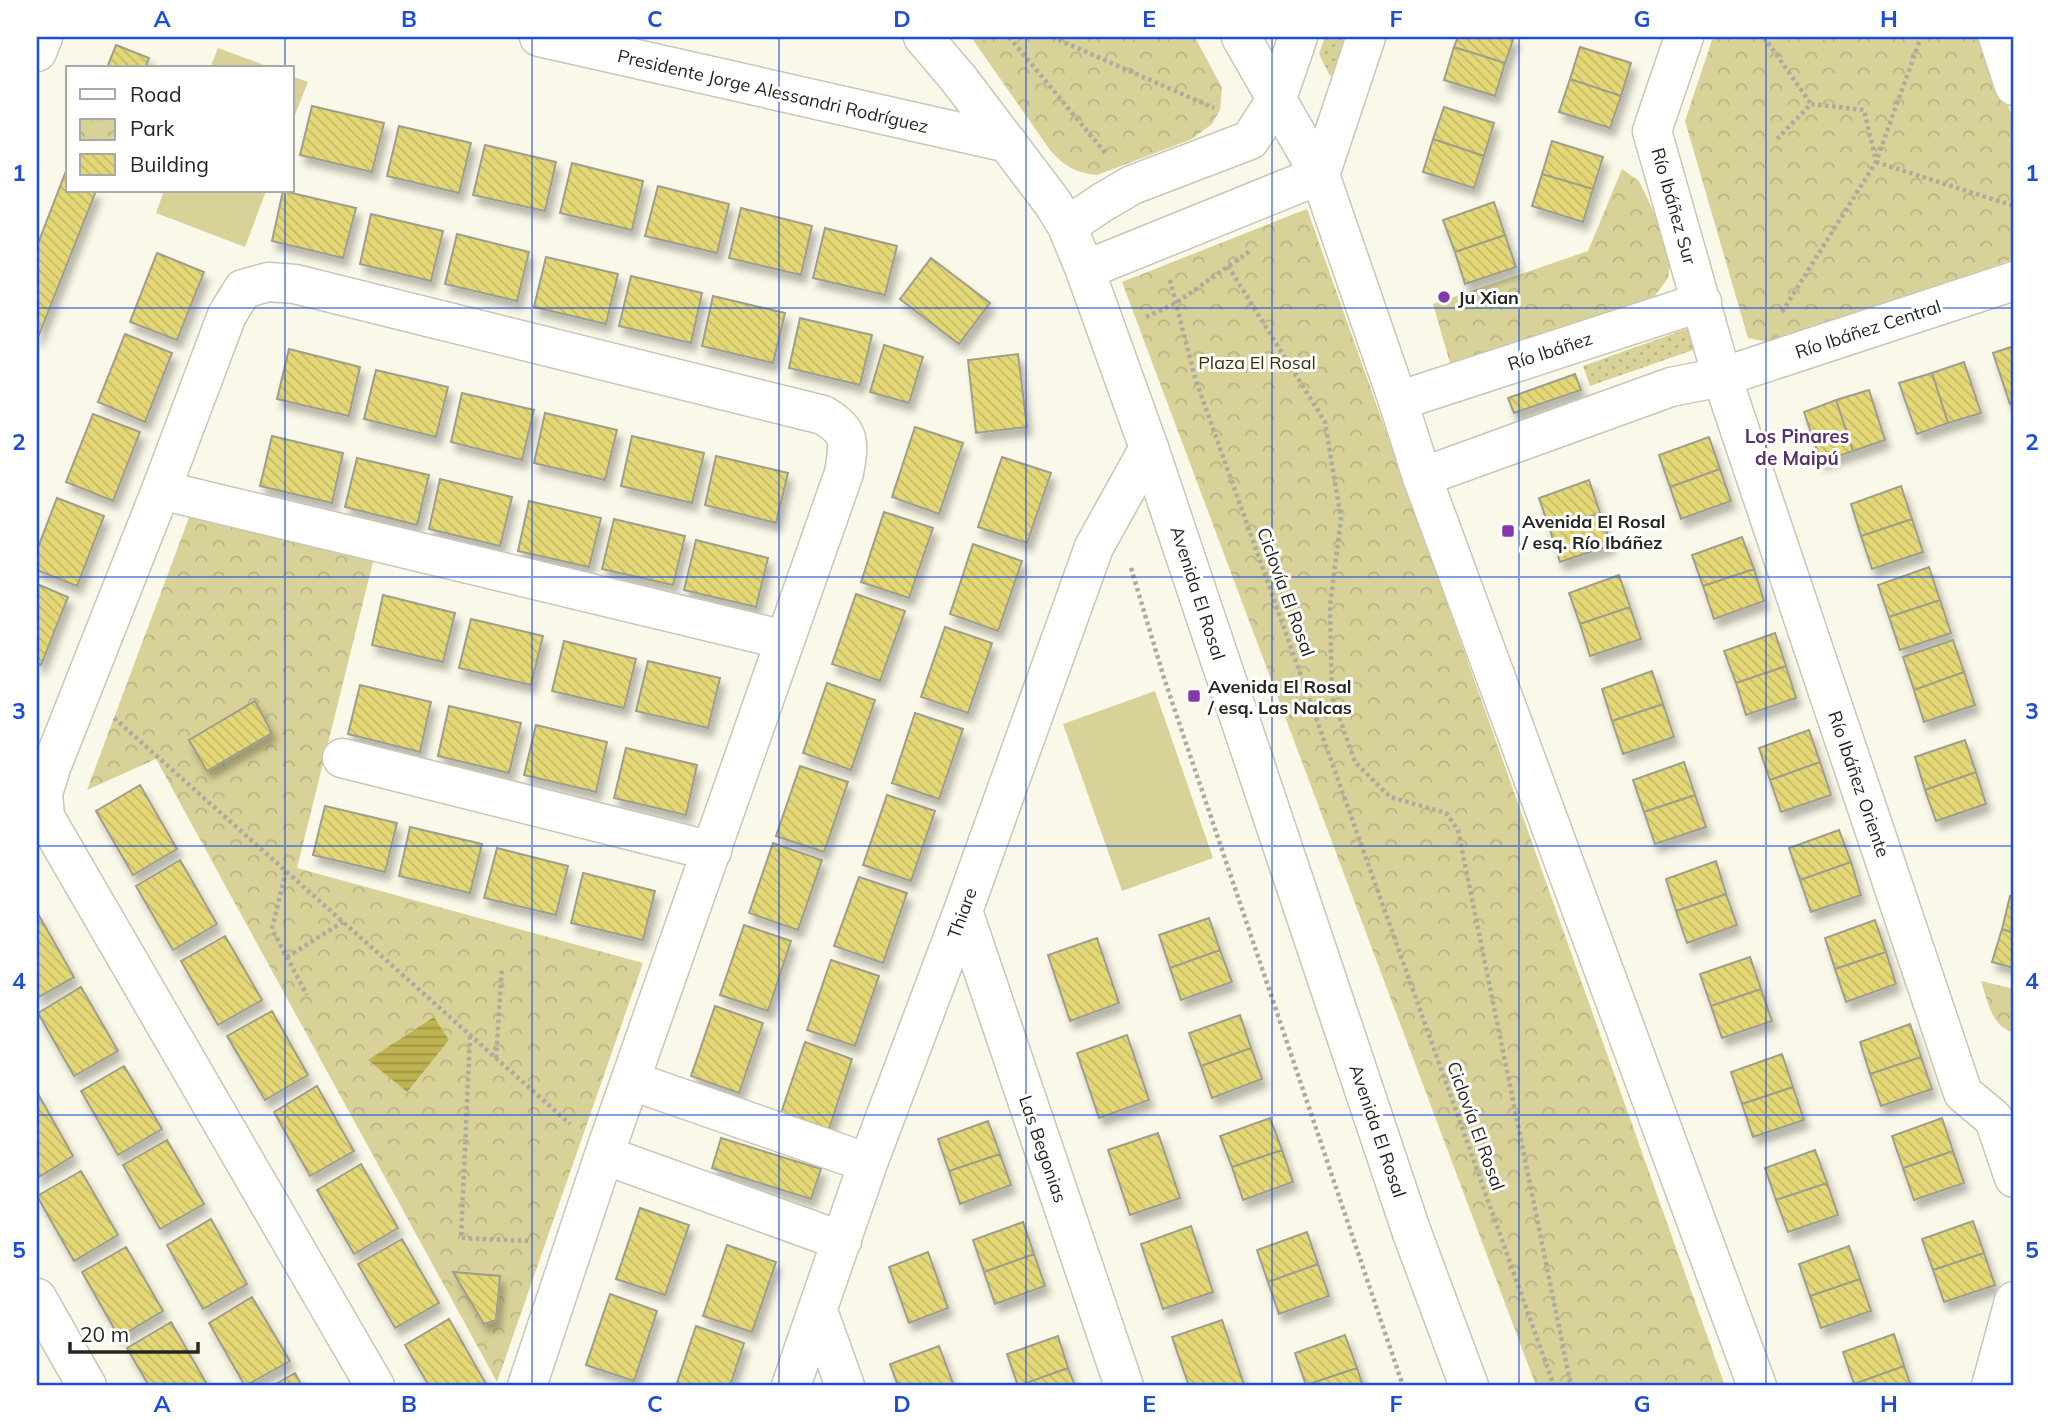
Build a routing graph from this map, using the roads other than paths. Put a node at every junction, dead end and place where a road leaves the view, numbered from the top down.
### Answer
1 (43, 37) edge
2 (539, 37) edge
3 (923, 37) edge
4 (1241, 37) edge
5 (1298, 37) edge
6 (1366, 37) edge
7 (1684, 37) edge
8 (1998, 37) edge
9 (37, 52) edge
10 (2014, 86) edge
11 (1277, 98) junction
12 (1008, 143) junction
13 (1320, 175) junction
14 (1067, 226) junction
15 (1085, 270) junction
16 (2014, 281) edge
17 (1702, 302) junction
18 (1734, 373) junction
19 (1398, 401) junction
20 (1150, 448) junction
21 (1422, 477) junction
22 (161, 491) junction
23 (785, 640) junction
24 (342, 758) dead end
25 (712, 851) junction
26 (963, 911) junction
27 (632, 1081) junction
28 (2004, 1116) edge
29 (604, 1156) junction
30 (867, 1163) junction
31 (2014, 1178) edge
32 (842, 1241) junction
33 (37, 1298) edge
34 (2014, 1301) edge
35 (818, 1311) junction
36 (77, 1380) edge
37 (375, 1386) edge
38 (527, 1386) edge
39 (791, 1386) edge
40 (845, 1386) edge
41 (1124, 1386) edge
42 (1469, 1386) edge
43 (1757, 1386) edge
44 (1991, 1386) edge

1 - 9 street
2 - 12 street, Presidente Jorge Alessandri Rodríguez
3 - 12 street, Avenida El Rosal
4 - 11 street
5 - 11 street
6 - 13 street
7 - 17 street, Río Ibáñez Sur
8 - 10 street
11 - 13 street
11 - 14 street
12 - 14 street, Avenida El Rosal
13 - 15 street
13 - 19 street
14 - 15 street, Avenida El Rosal
15 - 20 street, Avenida El Rosal
16 - 18 street, Río Ibáñez Central
17 - 18 street, Río Ibáñez Sur
17 - 19 street, Río Ibáñez
18 - 21 street
18 - 28 street, Río Ibáñez Oriente
19 - 21 street
20 - 26 street, Thiare
20 - 42 street, Avenida El Rosal
21 - 43 street
22 - 23 street
22 - 23 street
22 - 37 street
23 - 25 street
24 - 25 street
25 - 27 street
26 - 30 street, Thiare
26 - 41 street, Las Begonias
27 - 29 street
27 - 30 street
28 - 31 street, Río Ibáñez Oriente
29 - 32 street
29 - 38 street
30 - 32 street, Thiare
32 - 35 street, Thiare
33 - 36 street
34 - 44 street
35 - 39 street, Thiare
35 - 40 street

